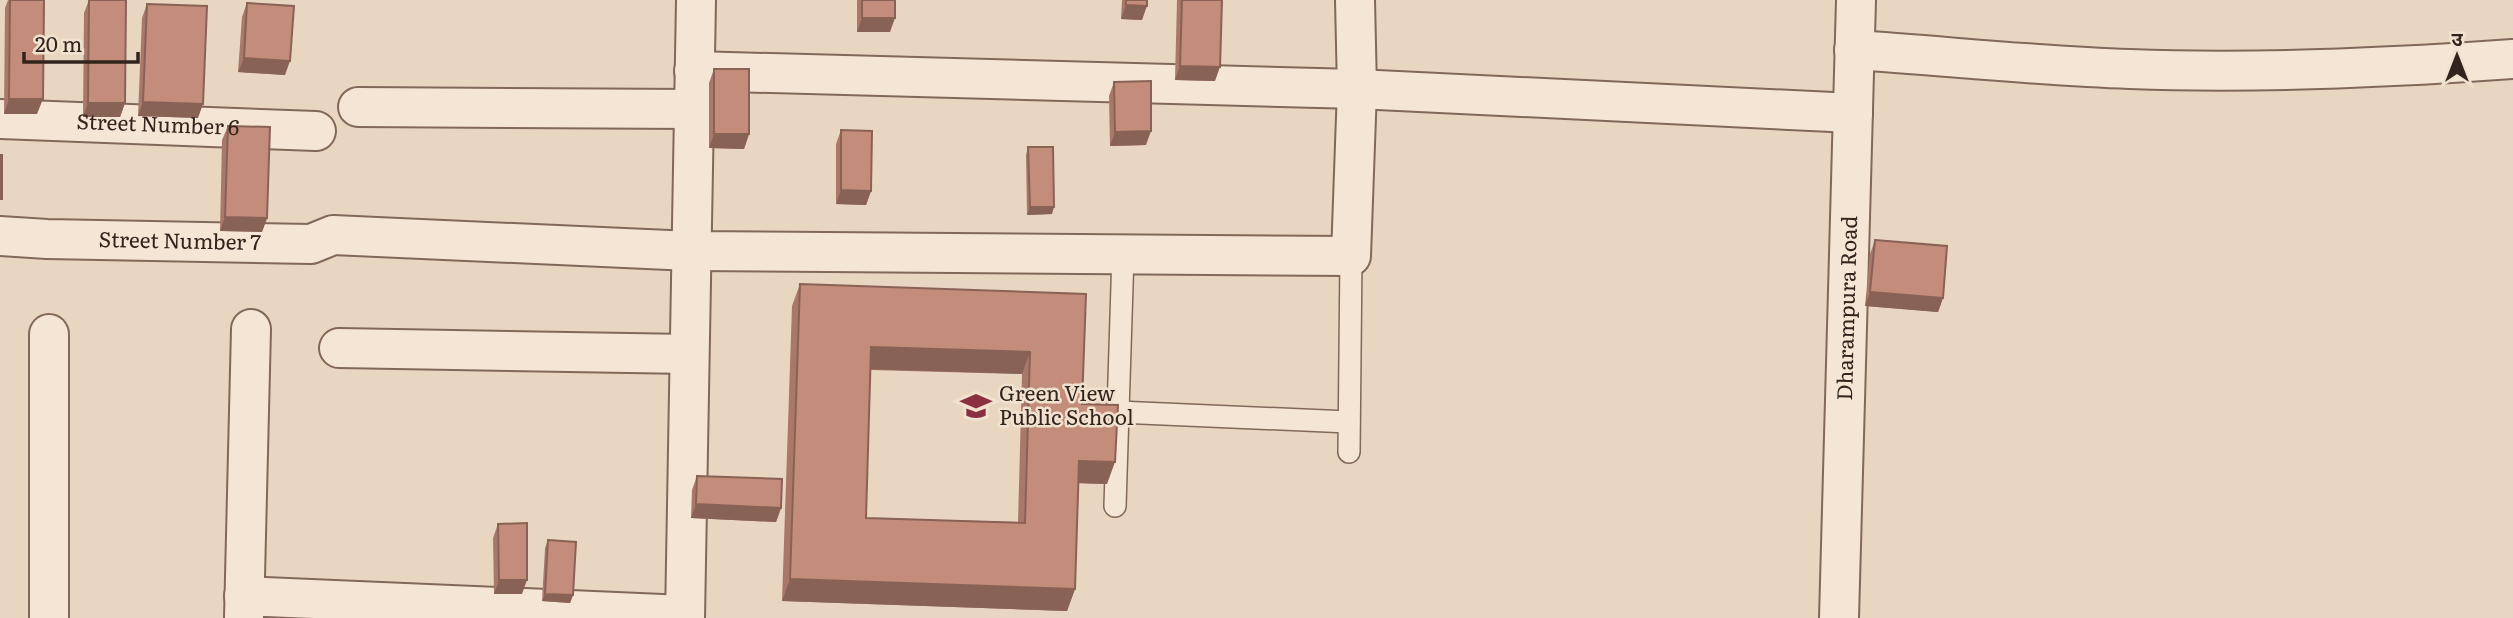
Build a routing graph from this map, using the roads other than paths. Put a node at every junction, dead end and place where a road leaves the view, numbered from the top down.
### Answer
1 (696, 0) edge
2 (1355, 0) edge
3 (1856, 0) edge
4 (1854, 50) junction
5 (2513, 58) edge
6 (694, 71) junction
7 (1357, 89) junction
8 (358, 107) dead end
9 (694, 109) junction
10 (1853, 113) junction
11 (0, 119) edge
12 (316, 131) dead end
13 (0, 236) edge
14 (691, 251) junction
15 (1123, 254) junction
16 (1351, 256) junction
17 (251, 329) dead end
18 (49, 334) dead end
19 (339, 348) dead end
20 (690, 354) junction
21 (1118, 412) junction
22 (1349, 422) junction
23 (1349, 452) dead end
24 (1115, 506) dead end
25 (244, 607) edge
26 (685, 617) edge
27 (49, 618) edge
28 (1839, 618) edge

1 - 6 street
2 - 7 street
3 - 4 street, Dharampura Road
4 - 5 street
4 - 10 street, Dharampura Road
6 - 7 street
6 - 9 street
7 - 10 street
7 - 16 street
8 - 9 street
9 - 14 street
10 - 28 street, Dharampura Road
11 - 12 street, Street Number 6
13 - 14 street, Street Number 7
14 - 15 street, Street Number 7
14 - 20 street
15 - 16 street, Street Number 7
15 - 21 lane
16 - 22 lane
17 - 25 street
18 - 27 street
19 - 20 street
20 - 26 street
21 - 22 lane
21 - 24 lane
22 - 23 lane
25 - 26 street

